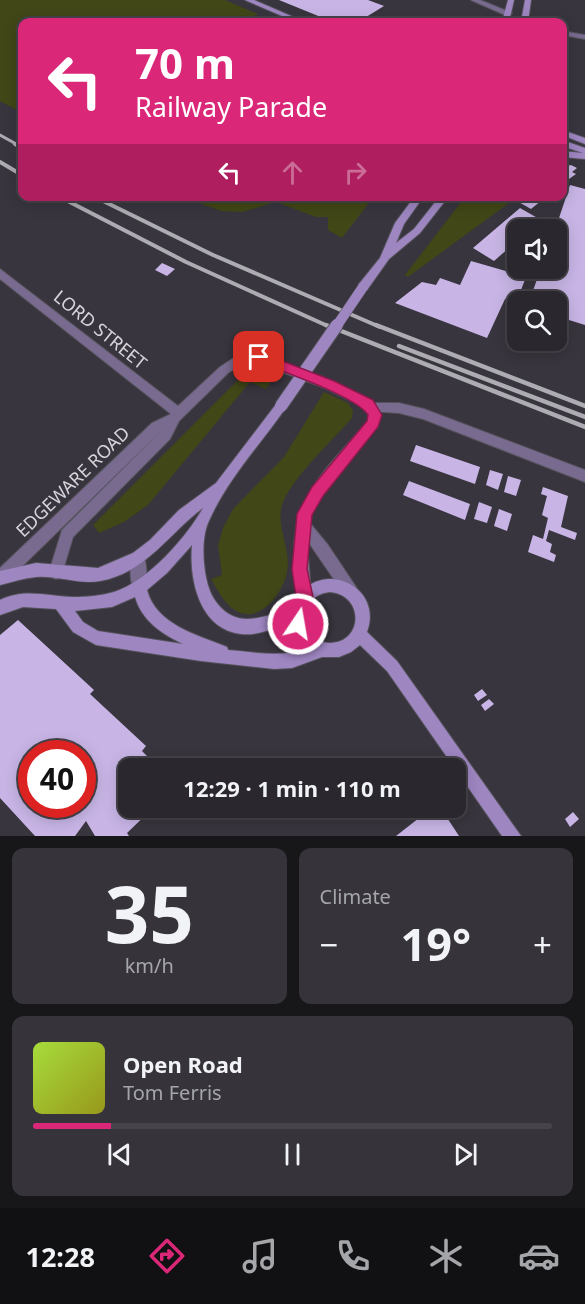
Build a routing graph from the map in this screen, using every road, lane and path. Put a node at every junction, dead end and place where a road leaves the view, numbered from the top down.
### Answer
1 (248, 0) edge
2 (474, 0) edge
3 (511, 0) edge
4 (528, 0) edge
5 (508, 13) junction
6 (291, 18) edge
7 (506, 18) edge
8 (525, 18) edge
9 (567, 34) edge
10 (585, 37) edge
11 (567, 134) edge
12 (585, 141) edge
13 (567, 145) edge
14 (585, 151) edge
15 (567, 154) edge
16 (585, 156) edge
17 (416, 201) edge
18 (441, 201) edge
19 (384, 259) junction
20 (0, 273) edge
21 (372, 408) junction
22 (177, 415) junction
23 (136, 446) junction
24 (148, 454) junction
25 (109, 472) junction
26 (585, 476) edge
27 (120, 482) junction
28 (222, 485) junction
29 (84, 496) junction
30 (95, 506) junction
31 (201, 522) junction
32 (304, 526) junction
33 (138, 558) junction
34 (56, 572) junction
35 (0, 578) edge
36 (139, 587) junction
37 (351, 592) junction
38 (304, 597) junction
39 (60, 603) junction
40 (0, 608) edge
41 (298, 614) junction
42 (359, 634) junction
43 (322, 650) junction
44 (235, 657) junction
45 (512, 836) edge

1 - 6 main road
2 - 5 street
3 - 5 main road
4 - 8 main road
5 - 7 main road
9 - 10 street
11 - 12 main road
13 - 14 main road
15 - 16 main road
17 - 19 main road
18 - 19 main road
19 - 28 main road, bridge
20 - 22 street, LORD STREET
21 - 22 street, EDGEWARE ROAD
21 - 26 street
21 - 32 street
22 - 23 street, EDGEWARE ROAD
22 - 24 street, EDGEWARE ROAD
23 - 24 street
23 - 25 street, EDGEWARE ROAD
24 - 27 street, EDGEWARE ROAD
25 - 27 street
25 - 29 street, EDGEWARE ROAD
27 - 30 street, EDGEWARE ROAD
28 - 31 main road
28 - 33 main road
29 - 30 street
29 - 35 street, EDGEWARE ROAD
30 - 34 street, EDGEWARE ROAD
31 - 36 main road
31 - 41 main road
32 - 37 street
32 - 38 street
33 - 34 main road
33 - 36 street
34 - 35 main road
36 - 39 main road
36 - 44 main road
37 - 38 main road
37 - 42 main road
38 - 41 main road
39 - 40 main road
39 - 44 main road
41 - 43 main road
42 - 43 main road
42 - 45 main road
43 - 44 main road

